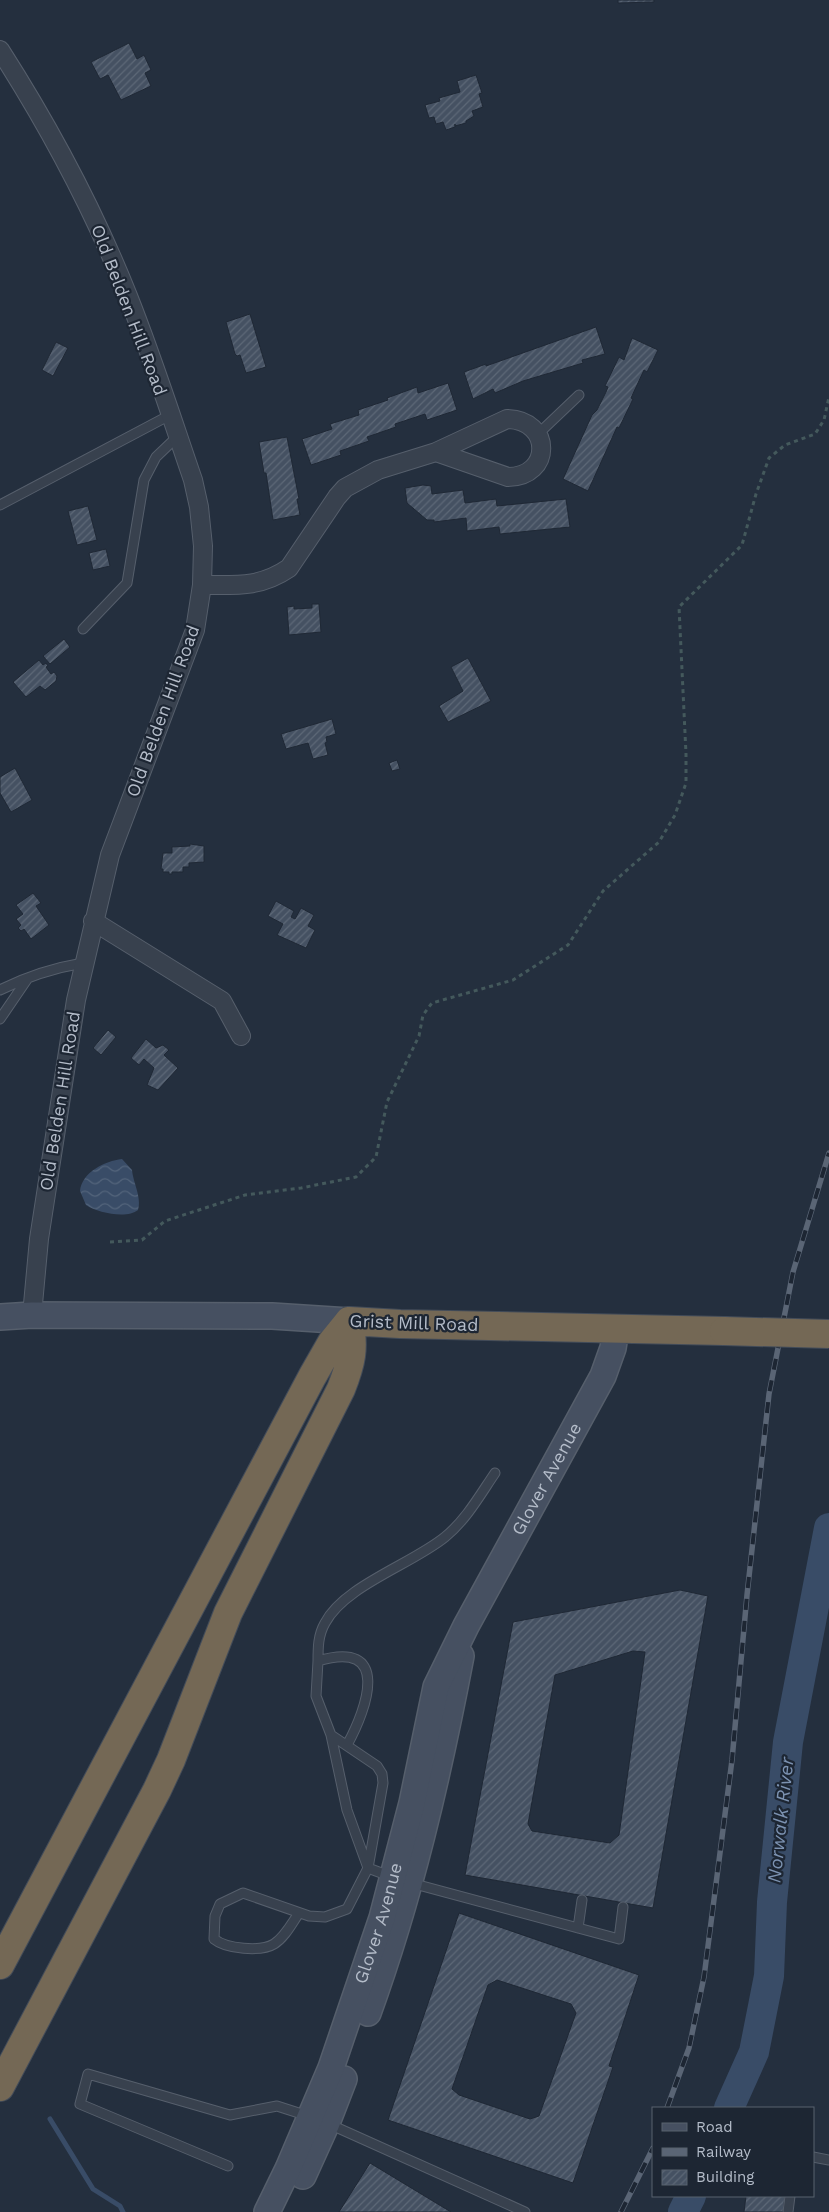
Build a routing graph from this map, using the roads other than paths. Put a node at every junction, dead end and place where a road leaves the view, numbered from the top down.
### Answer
1 (0, 50) edge
2 (579, 395) dead end
3 (170, 415) junction
4 (538, 434) junction
5 (178, 436) junction
6 (436, 452) junction
7 (0, 505) edge
8 (202, 585) junction
9 (82, 628) dead end
10 (93, 921) junction
11 (83, 963) junction
12 (30, 976) junction
13 (0, 990) edge
14 (0, 1019) edge
15 (241, 1036) dead end
16 (32, 1315) junction
17 (0, 1317) edge
18 (349, 1321) junction
19 (616, 1329) junction
20 (829, 1334) edge
21 (495, 1473) dead end
22 (318, 1660) junction
23 (331, 1735) junction
24 (347, 1745) junction
25 (368, 1868) junction
26 (402, 1880) junction
27 (582, 1900) dead end
28 (623, 1907) dead end
29 (298, 1913) junction
30 (578, 1928) junction
31 (0, 1965) edge
32 (0, 2087) edge
33 (319, 2120) junction
34 (814, 2157) edge
35 (829, 2160) edge
36 (228, 2166) dead end
37 (790, 2197) edge
38 (267, 2212) edge
39 (285, 2212) edge
40 (525, 2212) edge
41 (788, 2212) edge

1 - 3 street, Old Belden Hill Road
2 - 4 lane
3 - 5 street, Old Belden Hill Road
3 - 7 lane
4 - 6 street
4 - 6 street
5 - 8 street, Old Belden Hill Road
5 - 9 lane
6 - 8 street
8 - 10 street, Old Belden Hill Road
10 - 11 street, Old Belden Hill Road
10 - 15 street
11 - 12 lane
11 - 16 street, Old Belden Hill Road
12 - 13 lane
12 - 14 lane
16 - 17 street, Grist Mill Road
16 - 18 street, Grist Mill Road
18 - 19 highway, Grist Mill Road
18 - 31 highway
18 - 32 highway
19 - 20 highway, Grist Mill Road, bridge
19 - 26 street, Glover Avenue
21 - 22 lane
22 - 23 lane
22 - 24 lane
23 - 24 lane
23 - 25 lane
24 - 25 lane
25 - 26 lane
25 - 29 lane
26 - 30 lane
26 - 33 street, Glover Avenue
27 - 30 lane
28 - 30 lane
29 - 29 lane
33 - 36 lane
33 - 38 street, Glover Avenue
33 - 39 street, Glover Avenue
33 - 40 lane
34 - 35 lane
37 - 41 lane

